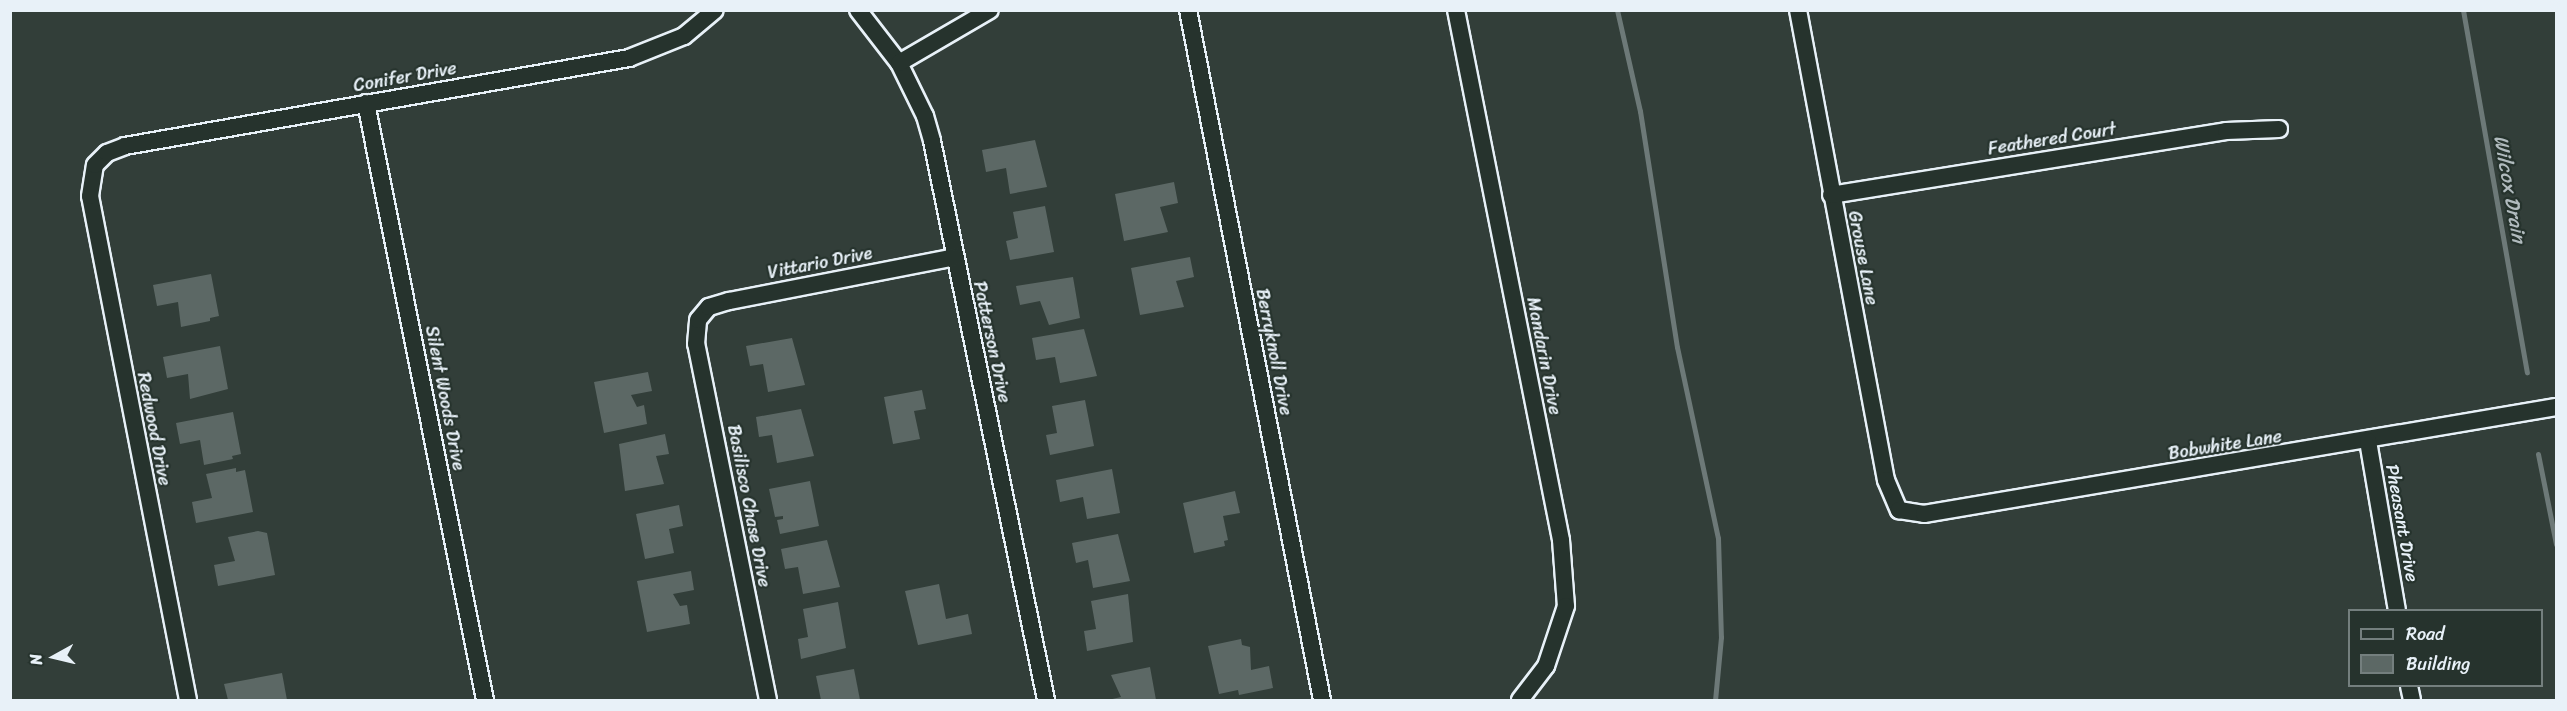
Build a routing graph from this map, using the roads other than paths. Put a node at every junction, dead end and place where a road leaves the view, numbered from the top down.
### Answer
1 (715, 10) edge
2 (858, 10) edge
3 (990, 10) edge
4 (1188, 10) edge
5 (1456, 10) edge
6 (1798, 10) edge
7 (899, 63) junction
8 (366, 103) junction
9 (2279, 129) dead end
10 (95, 165) joint
11 (1831, 195) junction
12 (955, 257) junction
13 (698, 320) joint
14 (2556, 407) edge
15 (2368, 441) junction
16 (1899, 510) joint
17 (2397, 609) edge
18 (188, 700) edge
19 (485, 700) edge
20 (768, 700) edge
21 (1046, 700) edge
22 (1322, 700) edge
23 (1520, 700) edge

1 - 8 street, Conifer Drive
2 - 7 street, Patterson Drive
3 - 7 street
4 - 22 street, Berryknoll Drive
5 - 23 street, Mandarin Drive
6 - 11 street, Grouse Lane
7 - 12 street, Patterson Drive
8 - 10 street, Conifer Drive
8 - 19 street, Silent Woods Drive
9 - 11 street, Feathered Court
10 - 18 street, Redwood Drive
11 - 16 street, Grouse Lane
12 - 13 street, Vittario Drive
12 - 21 street, Patterson Drive
13 - 20 street, Basilisco Chase Drive
14 - 15 street, Bobwhite Lane
15 - 16 street, Bobwhite Lane
15 - 17 street, Pheasant Drive

